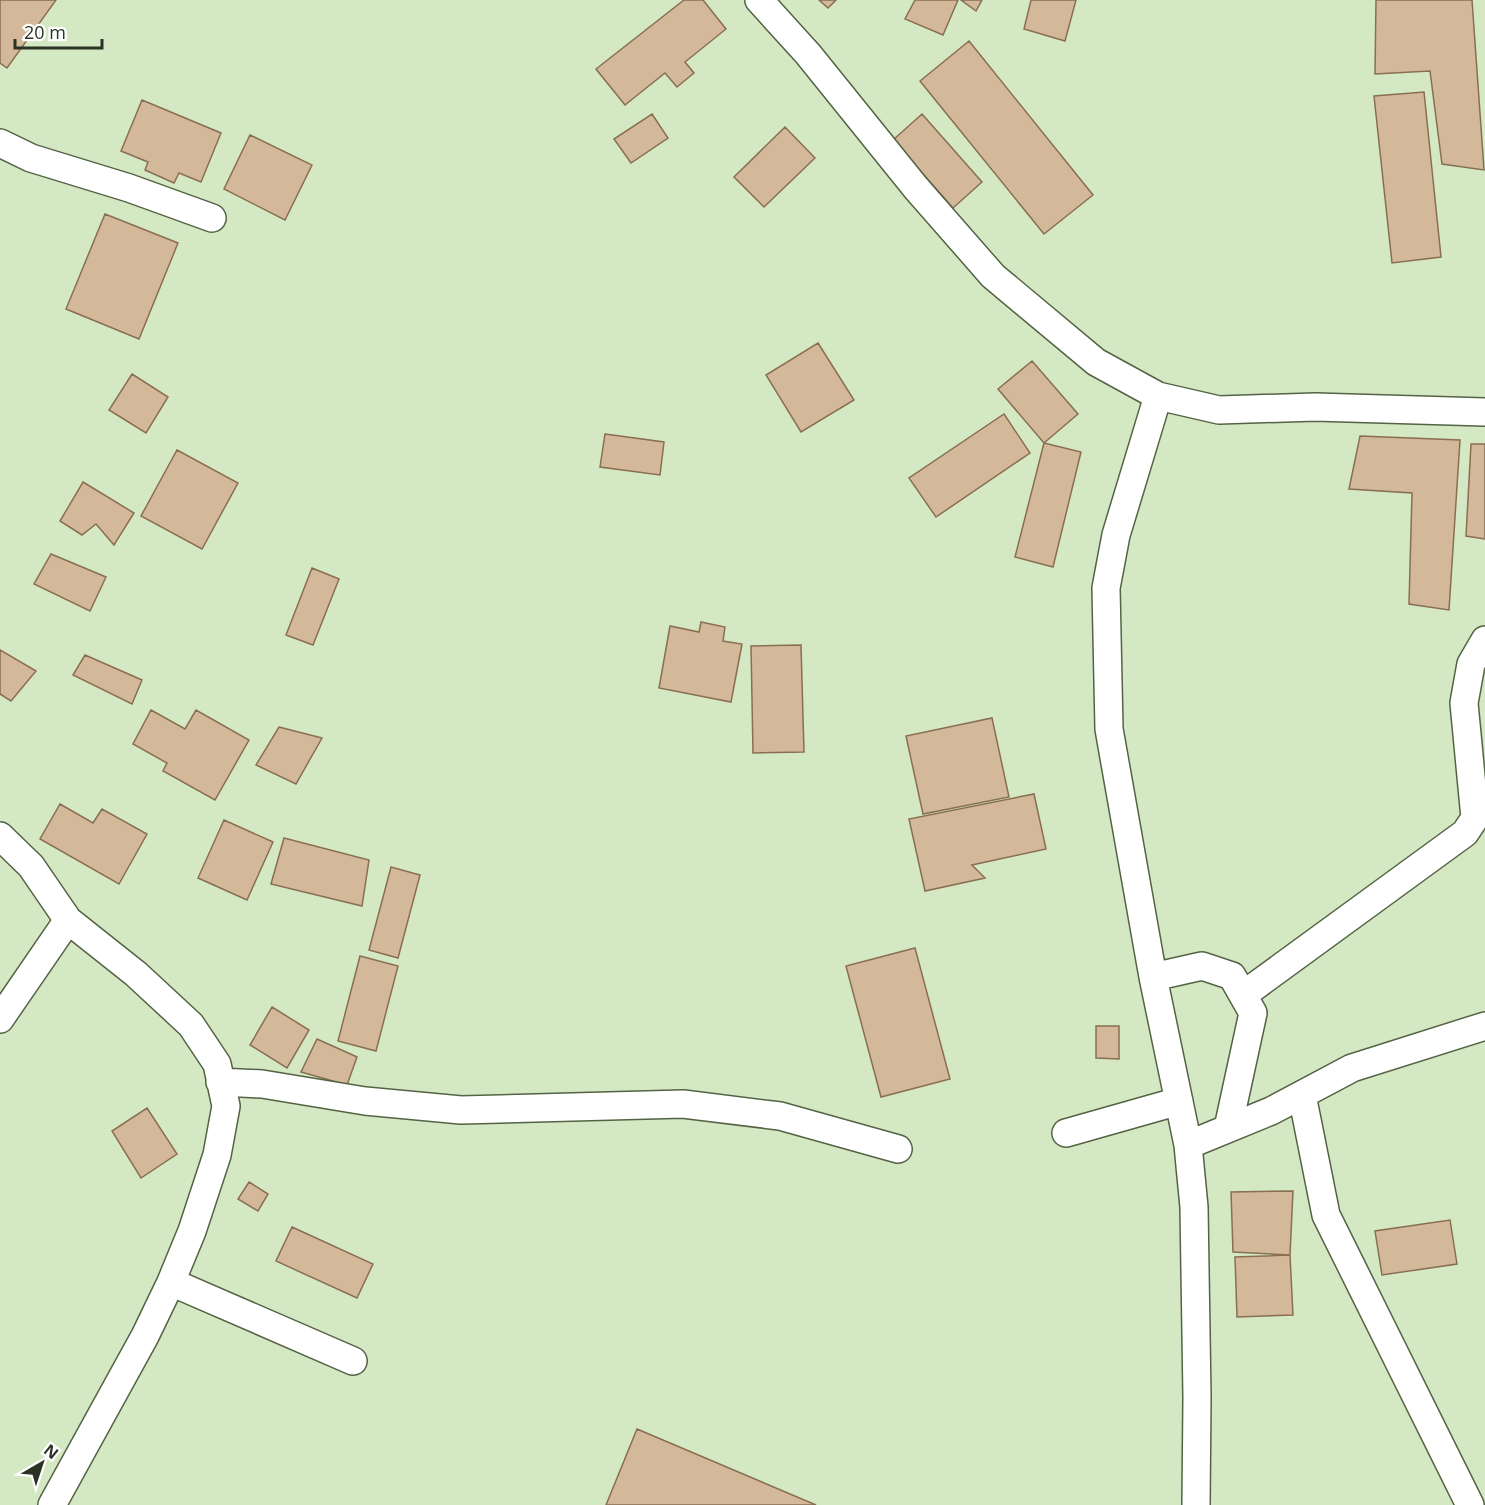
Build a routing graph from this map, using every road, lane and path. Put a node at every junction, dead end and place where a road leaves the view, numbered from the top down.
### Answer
1 (759, 0) edge
2 (0, 143) edge
3 (212, 218) dead end
4 (1158, 396) junction
5 (1485, 412) edge
6 (1485, 640) edge
7 (1478, 826) edge
8 (0, 836) edge
9 (68, 920) junction
10 (1153, 977) junction
11 (1243, 995) junction
12 (0, 1019) edge
13 (1485, 1026) edge
14 (220, 1082) junction
15 (1302, 1095) junction
16 (1179, 1101) junction
17 (1228, 1128) junction
18 (1066, 1133) dead end
19 (1188, 1145) junction
20 (898, 1149) dead end
21 (171, 1282) junction
22 (353, 1361) dead end
23 (52, 1505) edge
24 (1196, 1505) edge
25 (1470, 1505) edge

1 - 4 street
2 - 3 street
4 - 5 street
4 - 10 street
6 - 7 street
7 - 11 street
8 - 9 street
9 - 12 street
9 - 14 street
10 - 11 street
10 - 16 street
11 - 17 street
13 - 15 street
14 - 20 street
14 - 21 street
15 - 17 street
15 - 25 street
16 - 18 street
16 - 19 street
17 - 19 street
19 - 24 street
21 - 22 street
21 - 23 street

